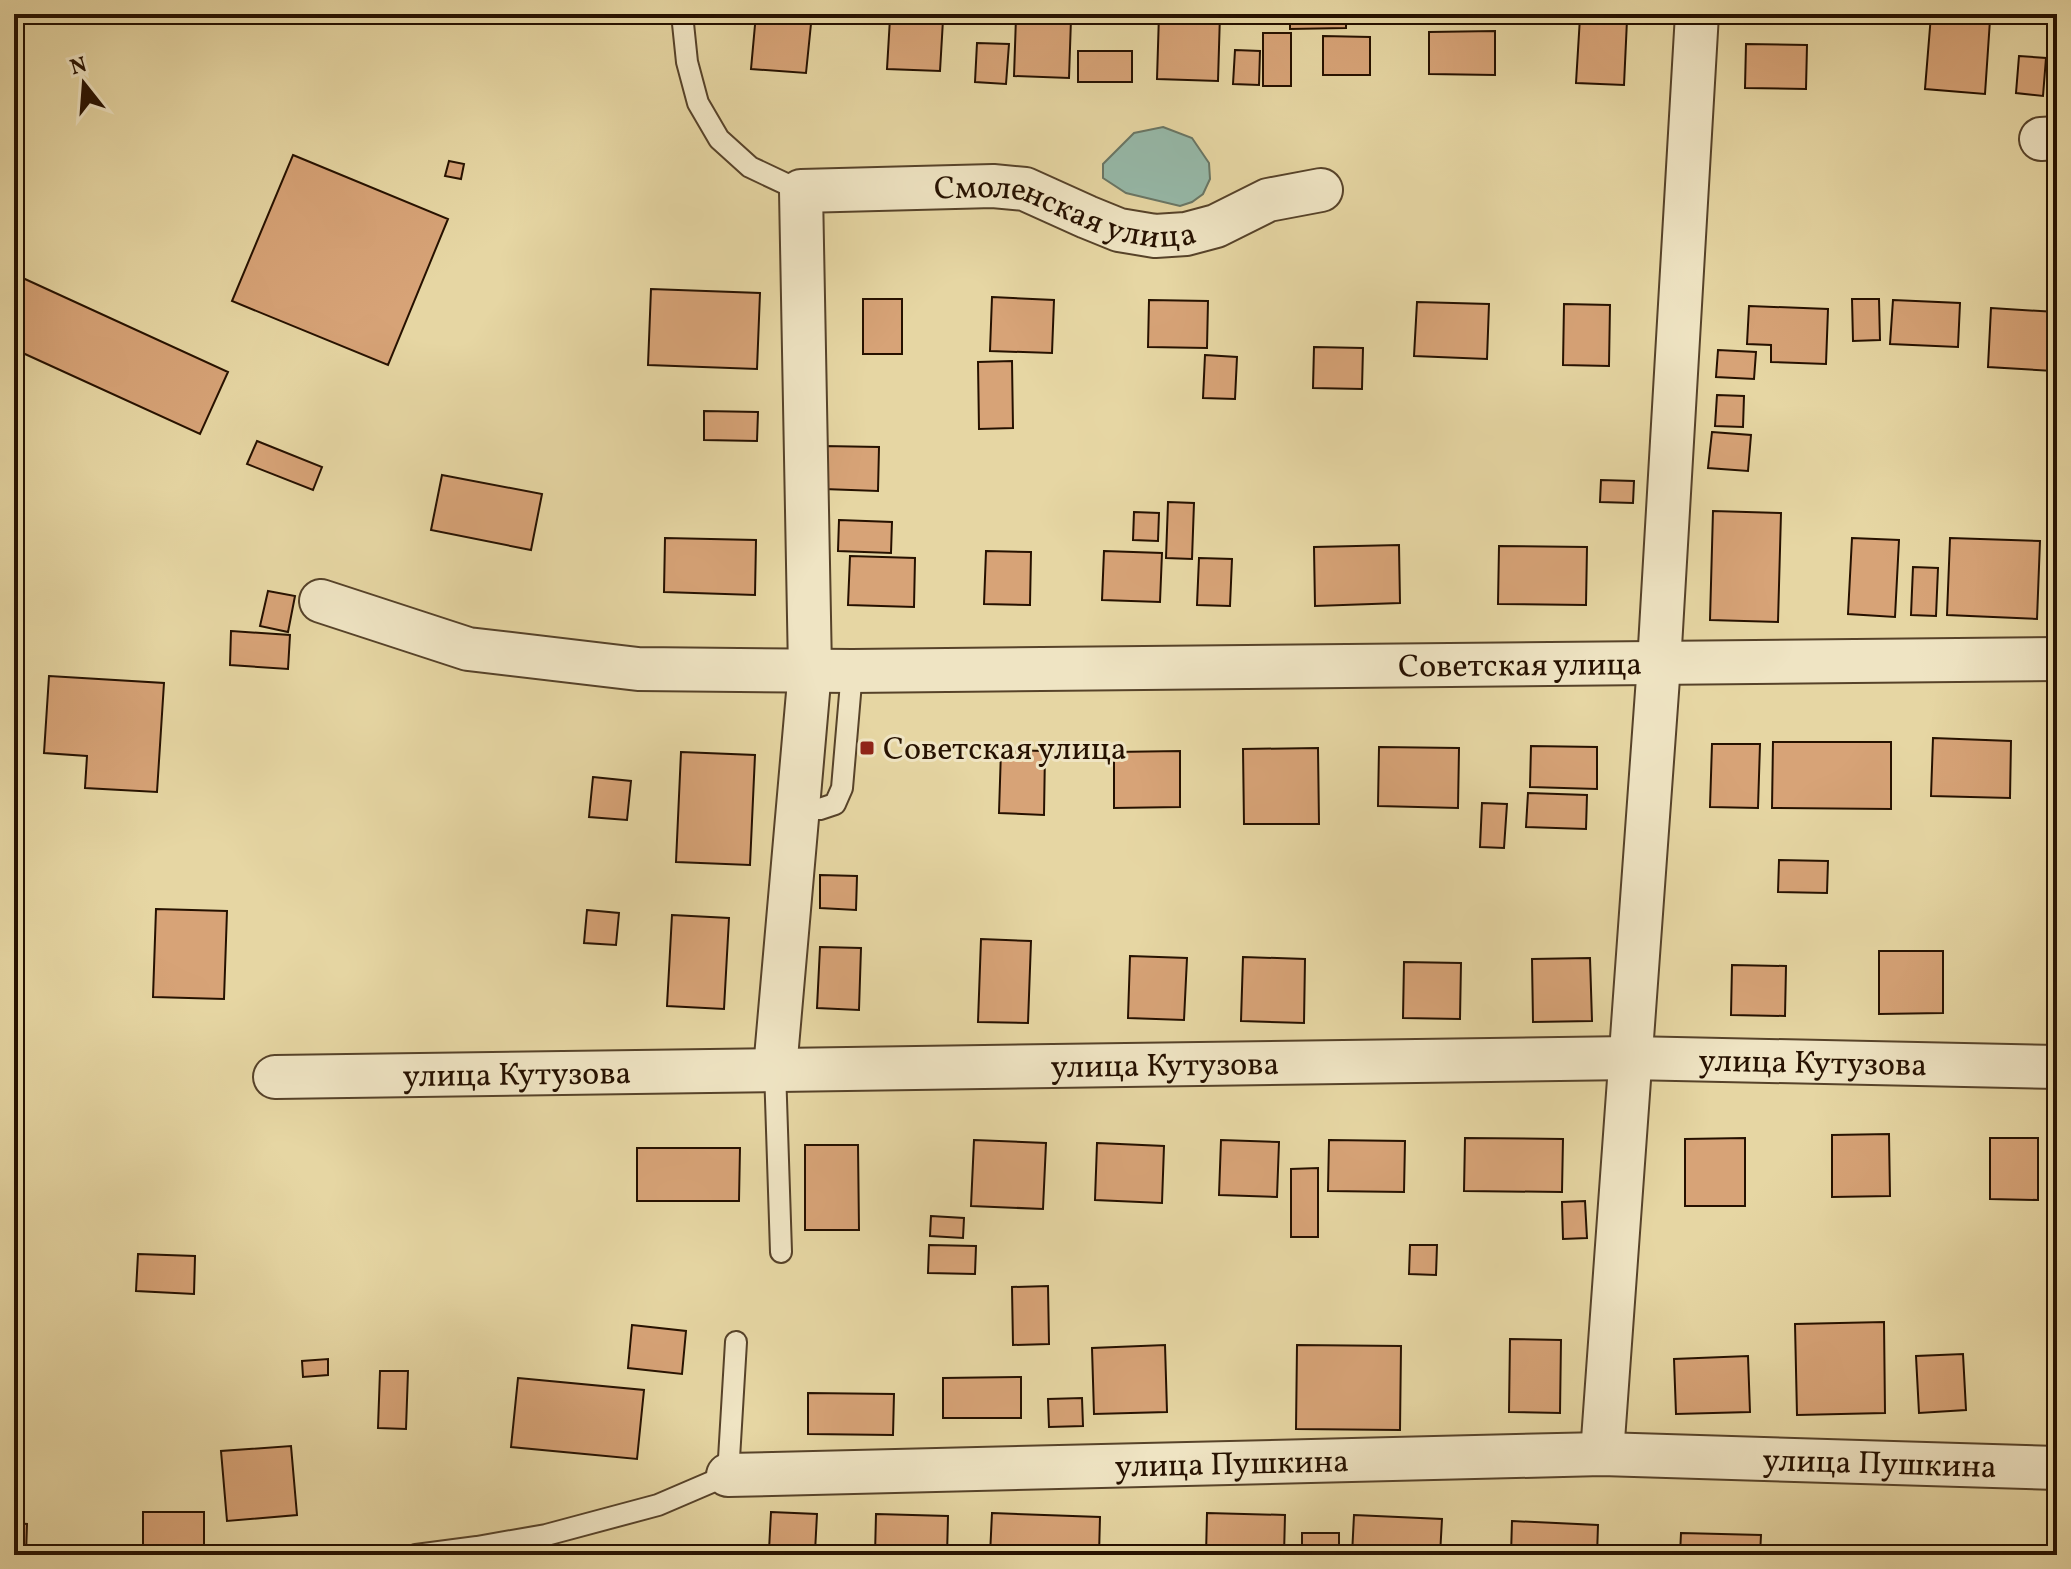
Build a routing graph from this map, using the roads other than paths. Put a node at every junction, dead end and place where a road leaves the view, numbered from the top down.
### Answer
1 (682, 14) edge
2 (1697, 14) edge
3 (1321, 190) dead end
4 (801, 191) junction
5 (321, 601) dead end
6 (2057, 659) edge
7 (1659, 664) junction
8 (810, 670) junction
9 (852, 671) junction
10 (798, 806) junction
11 (1630, 1058) junction
12 (2057, 1067) edge
13 (775, 1069) junction
14 (275, 1077) dead end
15 (781, 1252) dead end
16 (736, 1342) dead end
17 (1602, 1454) junction
18 (2057, 1468) edge
19 (728, 1475) junction
20 (416, 1555) edge

1 - 4 lane
2 - 7 street
3 - 4 street, Смоленская улица
4 - 8 street
5 - 8 street, Советская улица
6 - 7 street, Советская улица
7 - 9 street, Советская улица
7 - 11 street
8 - 9 street, Советская улица
8 - 10 street
9 - 10 lane
10 - 13 street
11 - 12 street, улица Кутузова
11 - 13 street, улица Кутузова
11 - 17 street
13 - 14 street, улица Кутузова
13 - 15 lane
16 - 19 lane
17 - 18 street, улица Пушкина
17 - 19 street, улица Пушкина
19 - 20 lane, улица Пушкина

